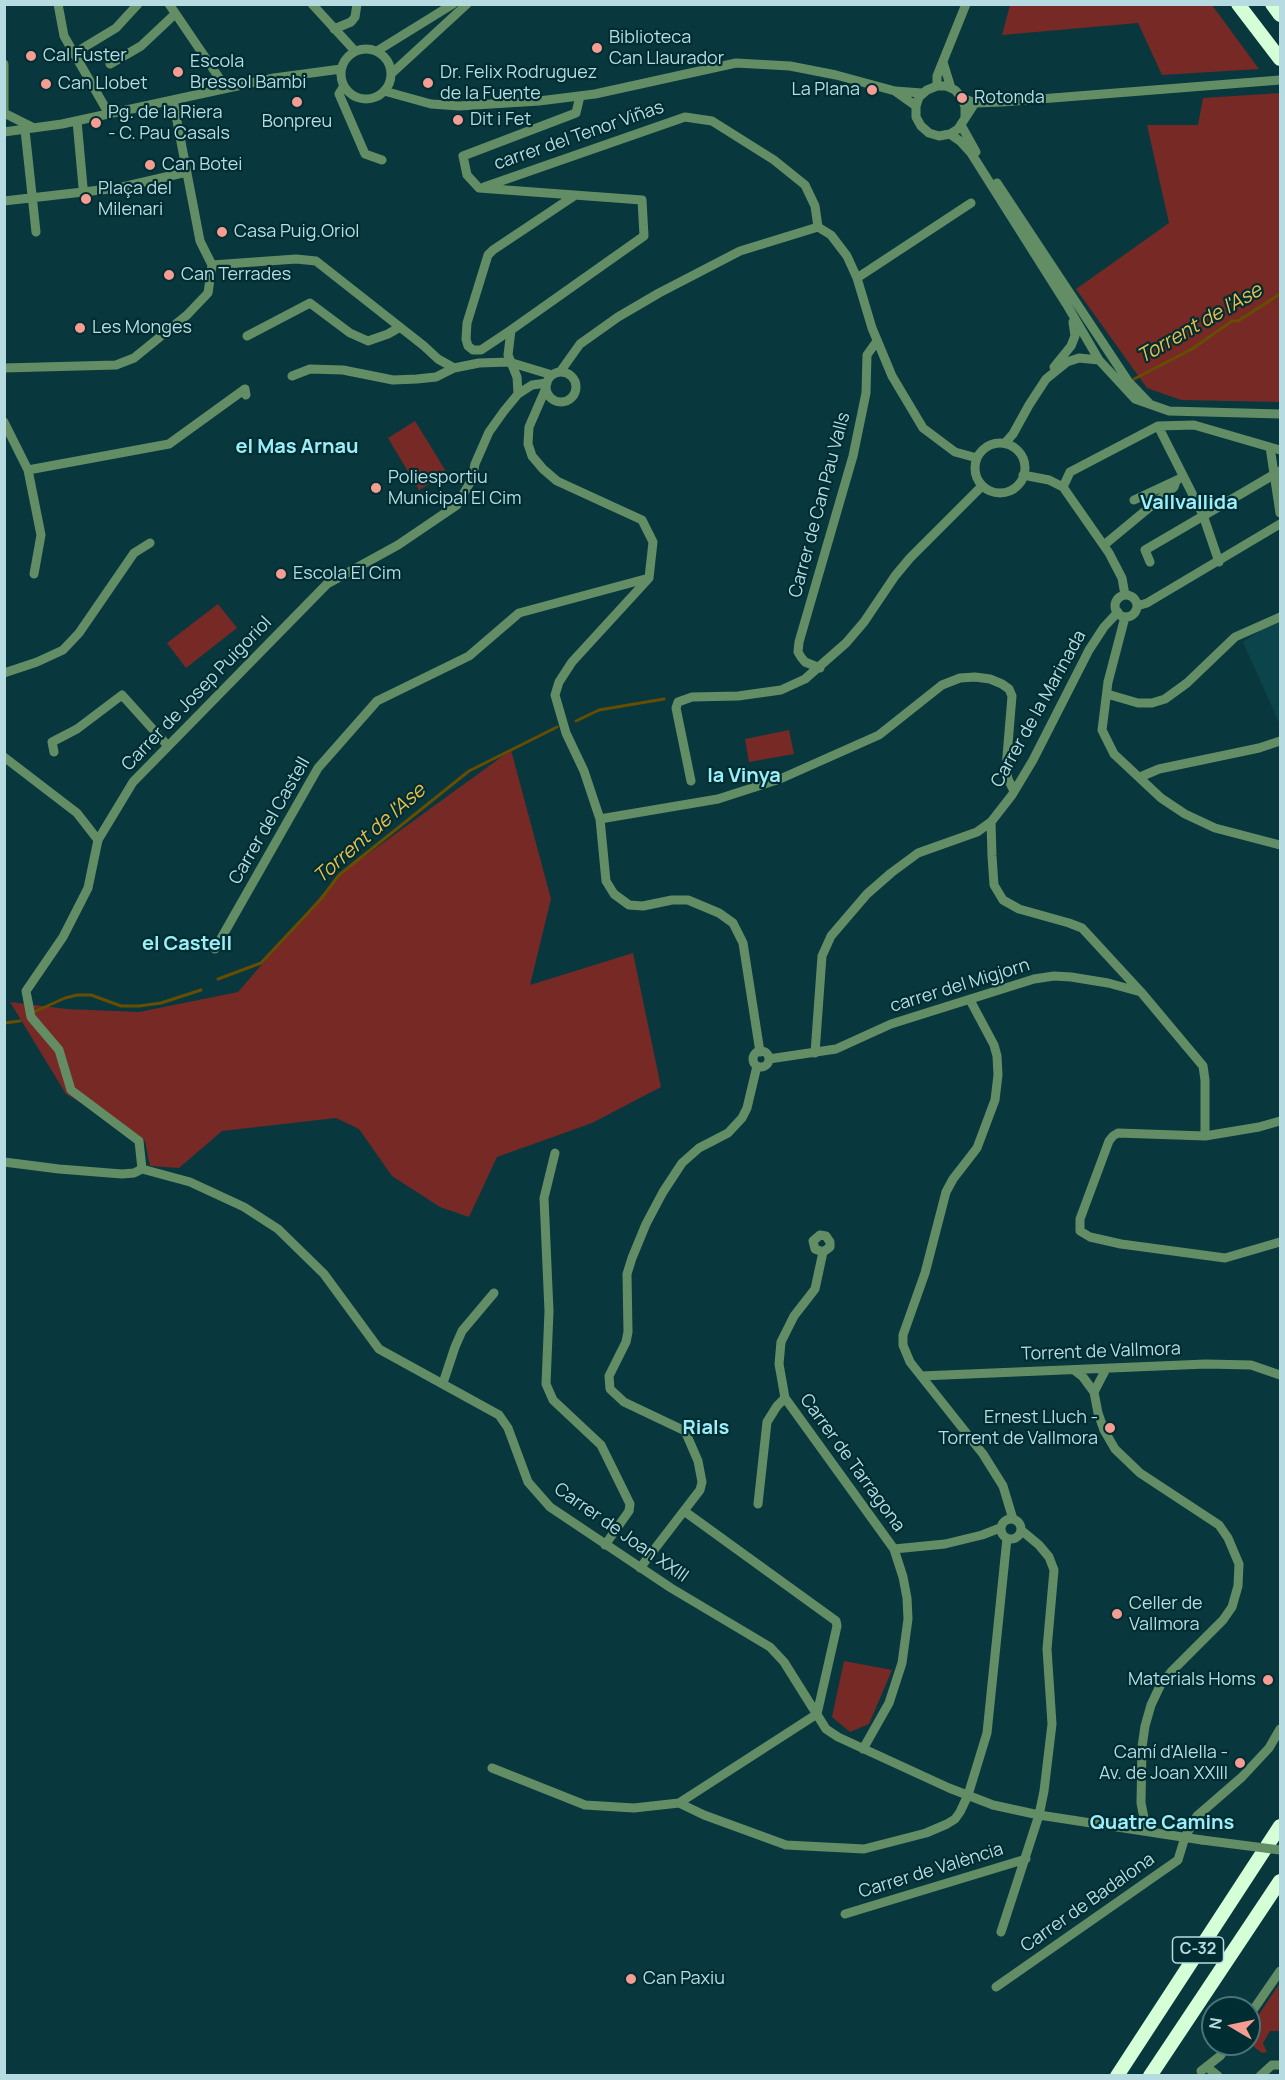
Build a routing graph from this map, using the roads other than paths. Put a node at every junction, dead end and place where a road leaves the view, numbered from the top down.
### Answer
1 (58, 4) edge
2 (138, 4) edge
3 (169, 4) edge
4 (312, 4) edge
5 (357, 4) edge
6 (453, 4) edge
7 (467, 4) edge
8 (966, 4) edge
9 (1238, 4) edge
10 (1272, 4) edge
11 (176, 14) junction
12 (1281, 15) edge
13 (334, 29) junction
14 (355, 51) junction
15 (377, 51) junction
16 (73, 54) junction
17 (1281, 59) edge
18 (943, 62) junction
19 (4, 64) edge
20 (110, 64) dead end
21 (341, 69) junction
22 (391, 74) junction
23 (1281, 80) edge
24 (344, 86) junction
25 (937, 86) junction
26 (226, 88) junction
27 (951, 88) junction
28 (896, 91) junction
29 (384, 92) junction
30 (922, 93) junction
31 (580, 96) junction
32 (962, 98) junction
33 (173, 100) junction
34 (975, 103) junction
35 (916, 106) junction
36 (4, 112) edge
37 (109, 114) junction
38 (77, 121) junction
39 (963, 121) junction
40 (30, 129) junction
41 (4, 132) edge
42 (950, 134) junction
43 (382, 160) dead end
44 (187, 172) junction
45 (83, 187) dead end
46 (479, 188) junction
47 (575, 196) junction
48 (32, 198) junction
49 (4, 201) edge
50 (971, 203) dead end
51 (818, 227) junction
52 (36, 232) dead end
53 (212, 265) junction
54 (1059, 276) junction
55 (857, 278) junction
56 (1067, 305) junction
57 (400, 327) junction
58 (511, 330) junction
59 (247, 336) dead end
60 (877, 341) junction
61 (1088, 341) junction
62 (1071, 346) junction
63 (571, 358) junction
64 (1079, 358) junction
65 (1099, 360) junction
66 (509, 362) junction
67 (454, 368) junction
68 (4, 369) edge
69 (292, 376) dead end
70 (572, 376) junction
71 (1046, 379) junction
72 (551, 380) junction
73 (1128, 381) junction
74 (528, 388) junction
75 (518, 394) junction
76 (246, 395) dead end
77 (539, 402) junction
78 (556, 402) junction
79 (1151, 405) junction
80 (1281, 414) edge
81 (534, 416) junction
82 (4, 422) edge
83 (1158, 426) junction
84 (1005, 443) junction
85 (1270, 447) junction
86 (1281, 450) edge
87 (977, 458) junction
88 (28, 470) junction
89 (1278, 472) edge
90 (1023, 475) junction
91 (1180, 479) junction
92 (982, 486) junction
93 (1062, 487) junction
94 (1146, 495) junction
95 (1134, 500) dead end
96 (1150, 508) junction
97 (1281, 513) edge
98 (1203, 515) junction
99 (1281, 524) edge
100 (150, 543) dead end
101 (1104, 545) junction
102 (1150, 562) dead end
103 (1219, 562) junction
104 (34, 574) dead end
105 (649, 578) junction
106 (1125, 595) junction
107 (1137, 606) junction
108 (1122, 615) junction
109 (1281, 617) edge
110 (820, 668) junction
111 (4, 673) edge
112 (1107, 694) junction
113 (1281, 741) edge
114 (168, 746) junction
115 (54, 752) dead end
116 (4, 757) edge
117 (1140, 777) junction
118 (691, 781) dead end
119 (1014, 790) junction
120 (600, 819) junction
121 (991, 822) junction
122 (98, 840) junction
123 (1281, 845) edge
124 (215, 949) dead end
125 (1141, 993) junction
126 (970, 1000) junction
127 (760, 1052) junction
128 (815, 1053) junction
129 (769, 1059) junction
130 (757, 1066) junction
131 (1281, 1121) edge
132 (1205, 1136) junction
133 (555, 1153) dead end
134 (4, 1162) edge
135 (142, 1169) junction
136 (1281, 1242) edge
137 (823, 1252) dead end
138 (494, 1293) dead end
139 (1106, 1369) junction
140 (1074, 1370) junction
141 (1281, 1375) edge
142 (921, 1376) junction
143 (443, 1383) junction
144 (1094, 1392) junction
145 (785, 1398) junction
146 (758, 1504) dead end
147 (684, 1511) junction
148 (1013, 1519) junction
149 (1000, 1528) junction
150 (1021, 1530) junction
151 (1007, 1538) junction
152 (605, 1545) junction
153 (894, 1549) junction
154 (640, 1568) junction
155 (817, 1714) junction
156 (1281, 1729) edge
157 (863, 1749) junction
158 (492, 1768) dead end
159 (968, 1795) junction
160 (679, 1803) junction
161 (1039, 1815) junction
162 (1281, 1827) edge
163 (1149, 1831) junction
164 (1185, 1837) junction
165 (1281, 1851) edge
166 (1026, 1859) junction
167 (1281, 1881) edge
168 (845, 1914) dead end
169 (1001, 1932) dead end
170 (1281, 1971) edge
171 (996, 1987) dead end
172 (1261, 1999) edge
173 (1221, 2056) edge
174 (1281, 2065) edge
175 (1117, 2076) edge
176 (1150, 2076) edge
177 (1218, 2076) edge
178 (1260, 2076) edge

1 - 16 street
2 - 16 street
3 - 11 street
4 - 13 street
5 - 13 street
6 - 15 street
7 - 22 street
8 - 18 street
9 - 17 highway
10 - 12 highway
11 - 20 street
11 - 26 street
13 - 14 street
14 - 15 street
14 - 21 street
15 - 22 street
16 - 37 street
18 - 25 street
18 - 27 street
19 - 36 street
21 - 24 street
21 - 26 street
22 - 29 street
23 - 34 street
24 - 29 street
24 - 43 street
25 - 27 street
25 - 30 street
26 - 33 street
27 - 32 street
28 - 30 street
28 - 31 street
28 - 35 street
29 - 31 street
30 - 35 street
31 - 46 street
32 - 34 street
32 - 39 street
33 - 37 street
33 - 44 street
34 - 39 street
35 - 42 street
36 - 40 street
37 - 38 street
38 - 40 street
38 - 45 street
39 - 42 street
39 - 54 street
40 - 41 street
40 - 48 street
42 - 56 street
44 - 48 street
44 - 53 street
46 - 47 street
46 - 51 street, carrer del Tenor Viñas
47 - 58 street
47 - 58 street
48 - 49 street
48 - 52 street
50 - 55 street
51 - 55 street
51 - 63 street
53 - 57 street
53 - 68 street
54 - 61 street
54 - 73 street
55 - 60 street
56 - 61 street
56 - 62 street
57 - 59 street
57 - 67 street
58 - 66 street
60 - 87 street
60 - 110 street, Carrer de Can Pau Valls
61 - 62 street
61 - 64 street
61 - 65 street
61 - 73 street
62 - 71 street
63 - 70 street
63 - 72 street
64 - 65 street
64 - 71 street
65 - 79 street
66 - 67 street
66 - 72 street
66 - 75 street
67 - 69 street
70 - 72 street
70 - 78 street
71 - 84 street
72 - 74 street, Carrer de Josep Puigoriol
72 - 77 street
72 - 78 street
73 - 79 street
74 - 75 street, Carrer de Josep Puigoriol
74 - 77 street
75 - 114 street, Carrer de Josep Puigoriol
76 - 88 street
77 - 81 street
78 - 81 street
79 - 80 street
81 - 105 street
82 - 88 street
83 - 85 street
83 - 91 street
83 - 93 street
84 - 87 street
84 - 90 street
85 - 86 street
85 - 89 street
87 - 92 street
88 - 104 street
89 - 97 street
89 - 98 street
90 - 92 street
90 - 93 street
91 - 94 street
91 - 96 street
91 - 98 street
92 - 110 street
93 - 101 street
94 - 95 street
94 - 96 street
96 - 101 street
98 - 102 street
98 - 103 street
99 - 103 street
100 - 111 street
101 - 106 street
103 - 107 street
105 - 120 street
105 - 124 street, Carrer del Castell
106 - 107 street
106 - 108 street
107 - 108 street
108 - 112 street
108 - 119 street, Carrer de la Marinada
109 - 112 street
110 - 118 street
112 - 117 street
113 - 117 street
114 - 115 street
114 - 122 street, Carrer de Josep Puigoriol
116 - 122 street
117 - 123 street
119 - 120 street
119 - 121 street, Carrer de la Marinada
120 - 127 street
121 - 125 street
121 - 128 street
122 - 135 street, Carrer de Josep Puigoriol
125 - 126 street, carrer del Migjorn
125 - 132 street
126 - 128 street, carrer del Migjorn
126 - 142 street
127 - 129 street
127 - 130 street
128 - 129 street, carrer del Migjorn
129 - 130 street
130 - 147 street
131 - 132 street
132 - 136 street
133 - 152 street
134 - 135 street
135 - 143 street, Carrer de Joan XXIII
137 - 145 street
138 - 143 street
139 - 140 street, Torrent de Vallmora
139 - 141 street, Torrent de Vallmora
139 - 144 street
140 - 142 street, Torrent de Vallmora
140 - 144 street
142 - 148 street
143 - 152 street, Carrer de Joan XXIII
144 - 163 street
145 - 146 street, Carrer de Tarragona
145 - 153 street, Carrer de Tarragona
147 - 154 street
147 - 155 street
148 - 149 street
148 - 150 street
149 - 151 street
149 - 153 street, Carrer de Tarragona
150 - 151 street
150 - 161 street
151 - 159 street
152 - 154 street, Carrer de Joan XXIII
153 - 157 street
154 - 155 street, Carrer de Joan XXIII
155 - 157 street, Carrer de Joan XXIII
155 - 160 street
156 - 164 street, Carrer de Badalona
157 - 159 street, Carrer de Joan XXIII
158 - 160 street
159 - 160 street
159 - 161 street, Carrer de Joan XXIII
161 - 163 street, Carrer de Joan XXIII
161 - 166 street
162 - 175 highway, C-32
163 - 164 street, Carrer de Joan XXIII
164 - 165 street, Carrer de Joan XXIII, bridge
164 - 171 street, Carrer de Badalona
166 - 168 street, Carrer de València
166 - 169 street
167 - 176 highway, C-32
170 - 172 street
173 - 177 street
174 - 178 street

